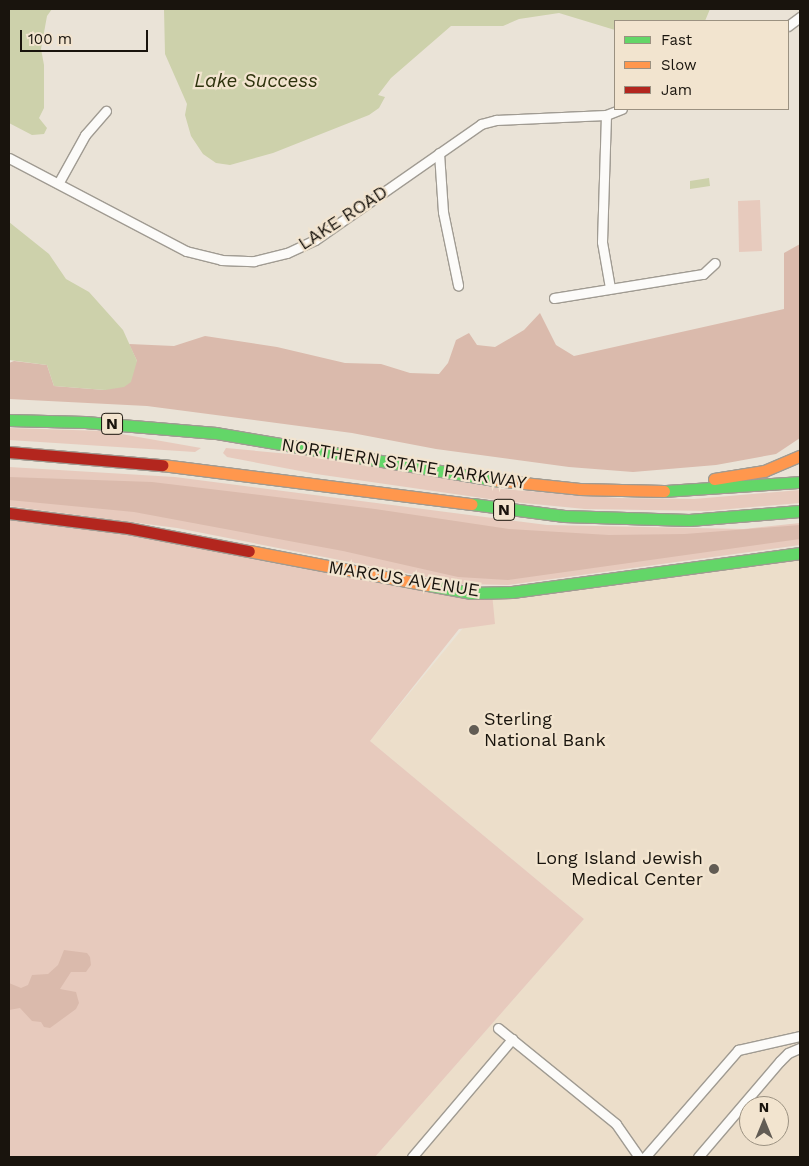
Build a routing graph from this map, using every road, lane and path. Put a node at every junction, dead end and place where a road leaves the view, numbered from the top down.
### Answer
1 (800, 17) edge
2 (789, 25) edge
3 (619, 110) edge
4 (106, 111) dead end
5 (606, 115) junction
6 (439, 153) junction
7 (9, 158) edge
8 (59, 182) junction
9 (715, 263) dead end
10 (458, 285) dead end
11 (610, 288) junction
12 (554, 298) dead end
13 (9, 420) edge
14 (9, 452) edge
15 (800, 456) edge
16 (87, 457) junction
17 (9, 462) edge
18 (800, 482) edge
19 (580, 489) junction
20 (800, 511) edge
21 (9, 513) edge
22 (800, 553) edge
23 (498, 1028) dead end
24 (800, 1036) edge
25 (512, 1039) junction
26 (800, 1048) edge
27 (412, 1157) edge
28 (639, 1157) edge
29 (645, 1157) edge
30 (698, 1157) edge

1 - 2 street
3 - 5 street, LAKE ROAD
4 - 8 street
5 - 6 street, LAKE ROAD
5 - 11 street
6 - 8 street, LAKE ROAD
6 - 10 street
7 - 8 street, LAKE ROAD
9 - 11 street
11 - 12 street
13 - 19 main road, NORTHERN STATE PARKWAY / N
14 - 16 main road, NORTHERN STATE PARKWAY / N
15 - 19 main road
16 - 17 main road
16 - 20 main road, NORTHERN STATE PARKWAY / N
18 - 19 main road, NORTHERN STATE PARKWAY / N
21 - 22 main road, MARCUS AVENUE
23 - 25 street
24 - 29 street
25 - 27 street
25 - 28 street
26 - 30 street

